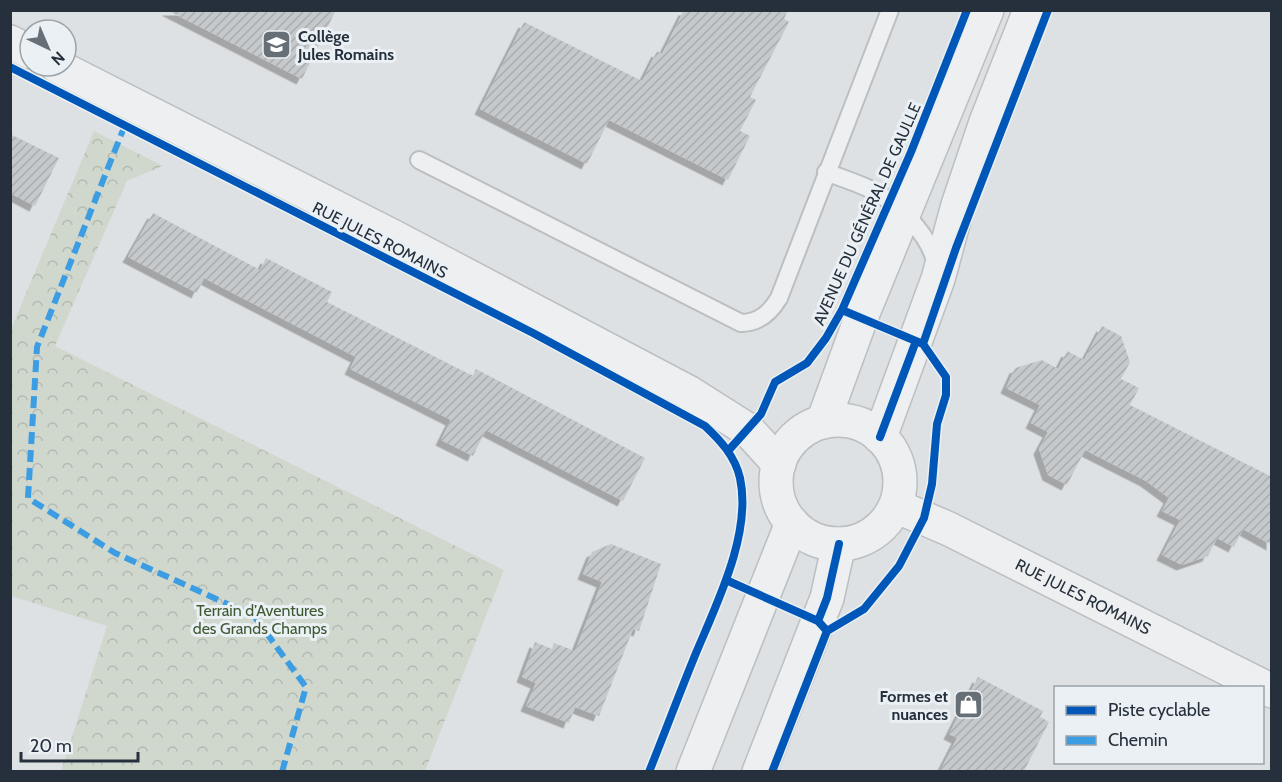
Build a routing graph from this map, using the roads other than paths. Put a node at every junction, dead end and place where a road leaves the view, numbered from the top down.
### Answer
1 (890, 10) edge
2 (987, 10) edge
3 (1030, 10) edge
4 (78, 77) edge
5 (419, 160) dead end
6 (826, 172) junction
7 (904, 213) junction
8 (938, 279) junction
9 (823, 422) junction
10 (880, 437) junction
11 (779, 464) junction
12 (896, 506) junction
13 (792, 523) junction
14 (839, 544) junction
15 (1262, 686) edge
16 (693, 771) edge
17 (759, 771) edge

1 - 6 lane
2 - 7 street, AVENUE DU GÉNÉRAL DE GAULLE
3 - 8 street
4 - 11 street, RUE JULES ROMAINS
5 - 6 lane
6 - 7 lane
7 - 8 lane
7 - 9 street, AVENUE DU GÉNÉRAL DE GAULLE
8 - 10 street
9 - 10 street
9 - 11 street
10 - 12 street
11 - 13 street
12 - 14 street
12 - 15 street, RUE JULES ROMAINS
13 - 14 street
13 - 16 street
14 - 17 street

